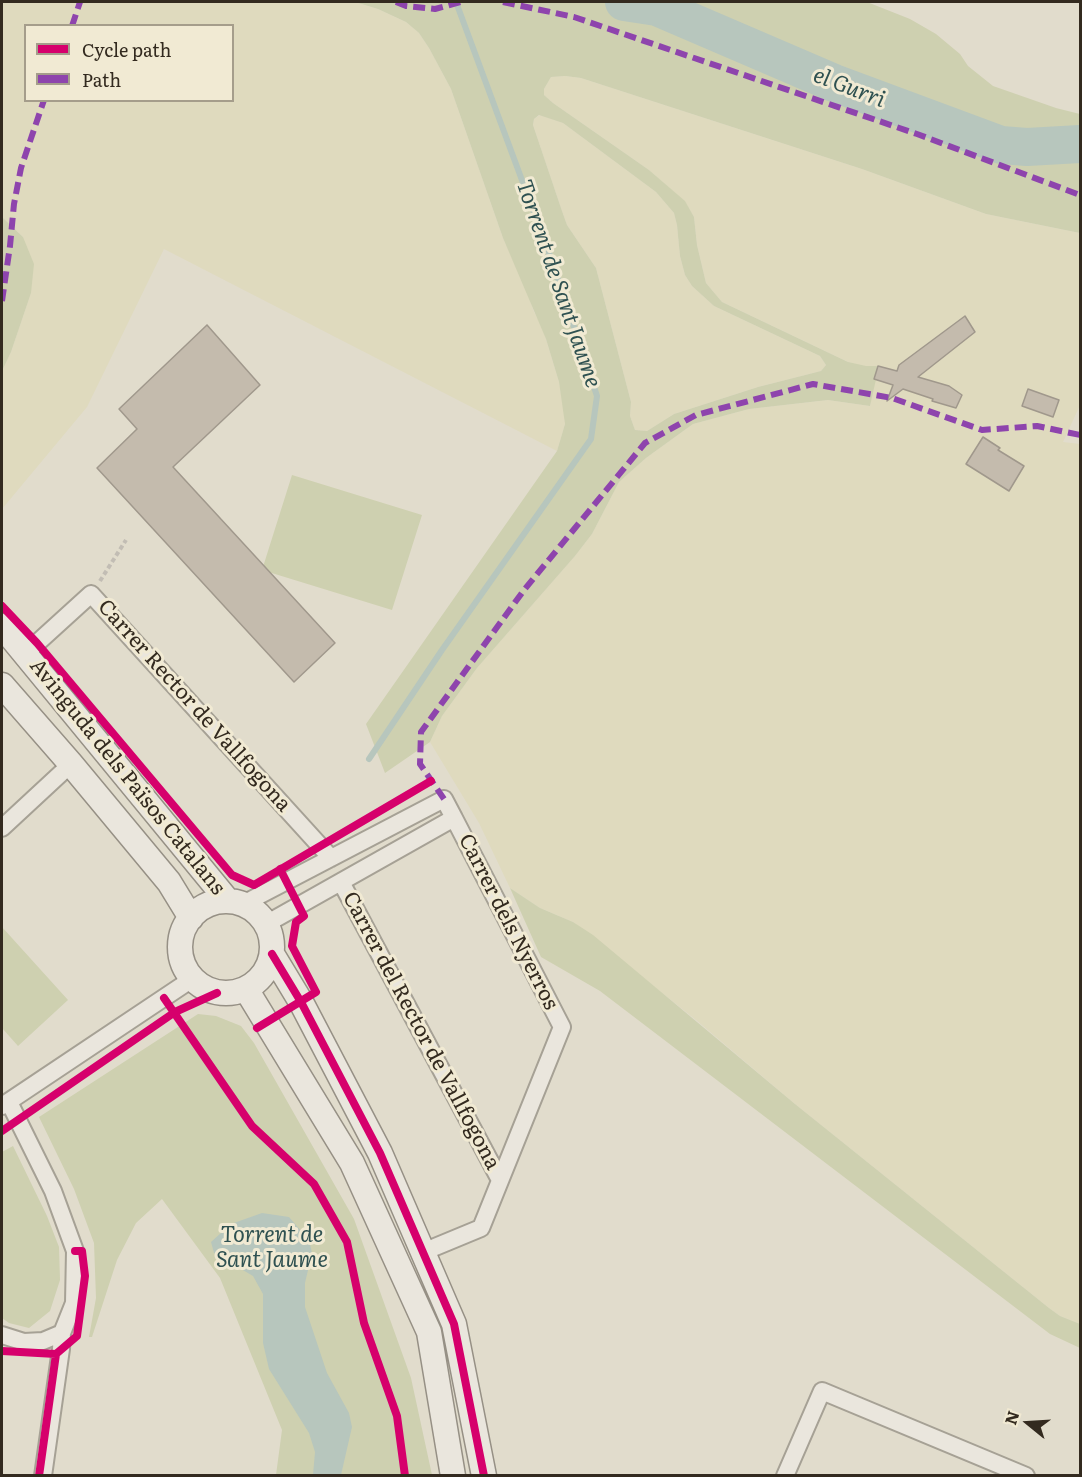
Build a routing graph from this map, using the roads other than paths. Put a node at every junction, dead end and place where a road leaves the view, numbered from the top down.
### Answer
1 (2, 626) edge
2 (25, 654) junction
3 (2, 685) edge
4 (71, 764) junction
5 (454, 818) junction
6 (2, 828) edge
7 (331, 858) junction
8 (341, 882) junction
9 (236, 903) junction
10 (191, 918) junction
11 (266, 924) junction
12 (272, 954) junction
13 (192, 979) junction
14 (246, 989) junction
15 (5, 1104) edge
16 (500, 1180) junction
17 (423, 1252) junction
18 (62, 1333) junction
19 (2, 1335) edge
20 (43, 1476) edge
21 (453, 1476) edge
22 (484, 1476) edge
23 (785, 1476) edge
24 (1026, 1476) edge

1 - 2 street, Avinguda dels Països Catalans
2 - 7 street, Carrer Rector de Vallfogona
2 - 9 street, Avinguda dels Països Catalans
3 - 4 street, Avinguda dels Països Catalans
4 - 6 street
4 - 10 street, Avinguda dels Països Catalans
5 - 7 street
5 - 8 street
5 - 16 street, Carrer dels Nyerros
7 - 9 street
8 - 11 street
8 - 16 street, Carrer del Rector de Vallfogona
9 - 10 street
9 - 11 street
10 - 13 street
11 - 12 street
12 - 14 street
12 - 17 street
13 - 14 street
13 - 15 street
14 - 21 street
15 - 18 street
16 - 17 street
17 - 22 street
18 - 19 street
18 - 20 street
23 - 24 street

